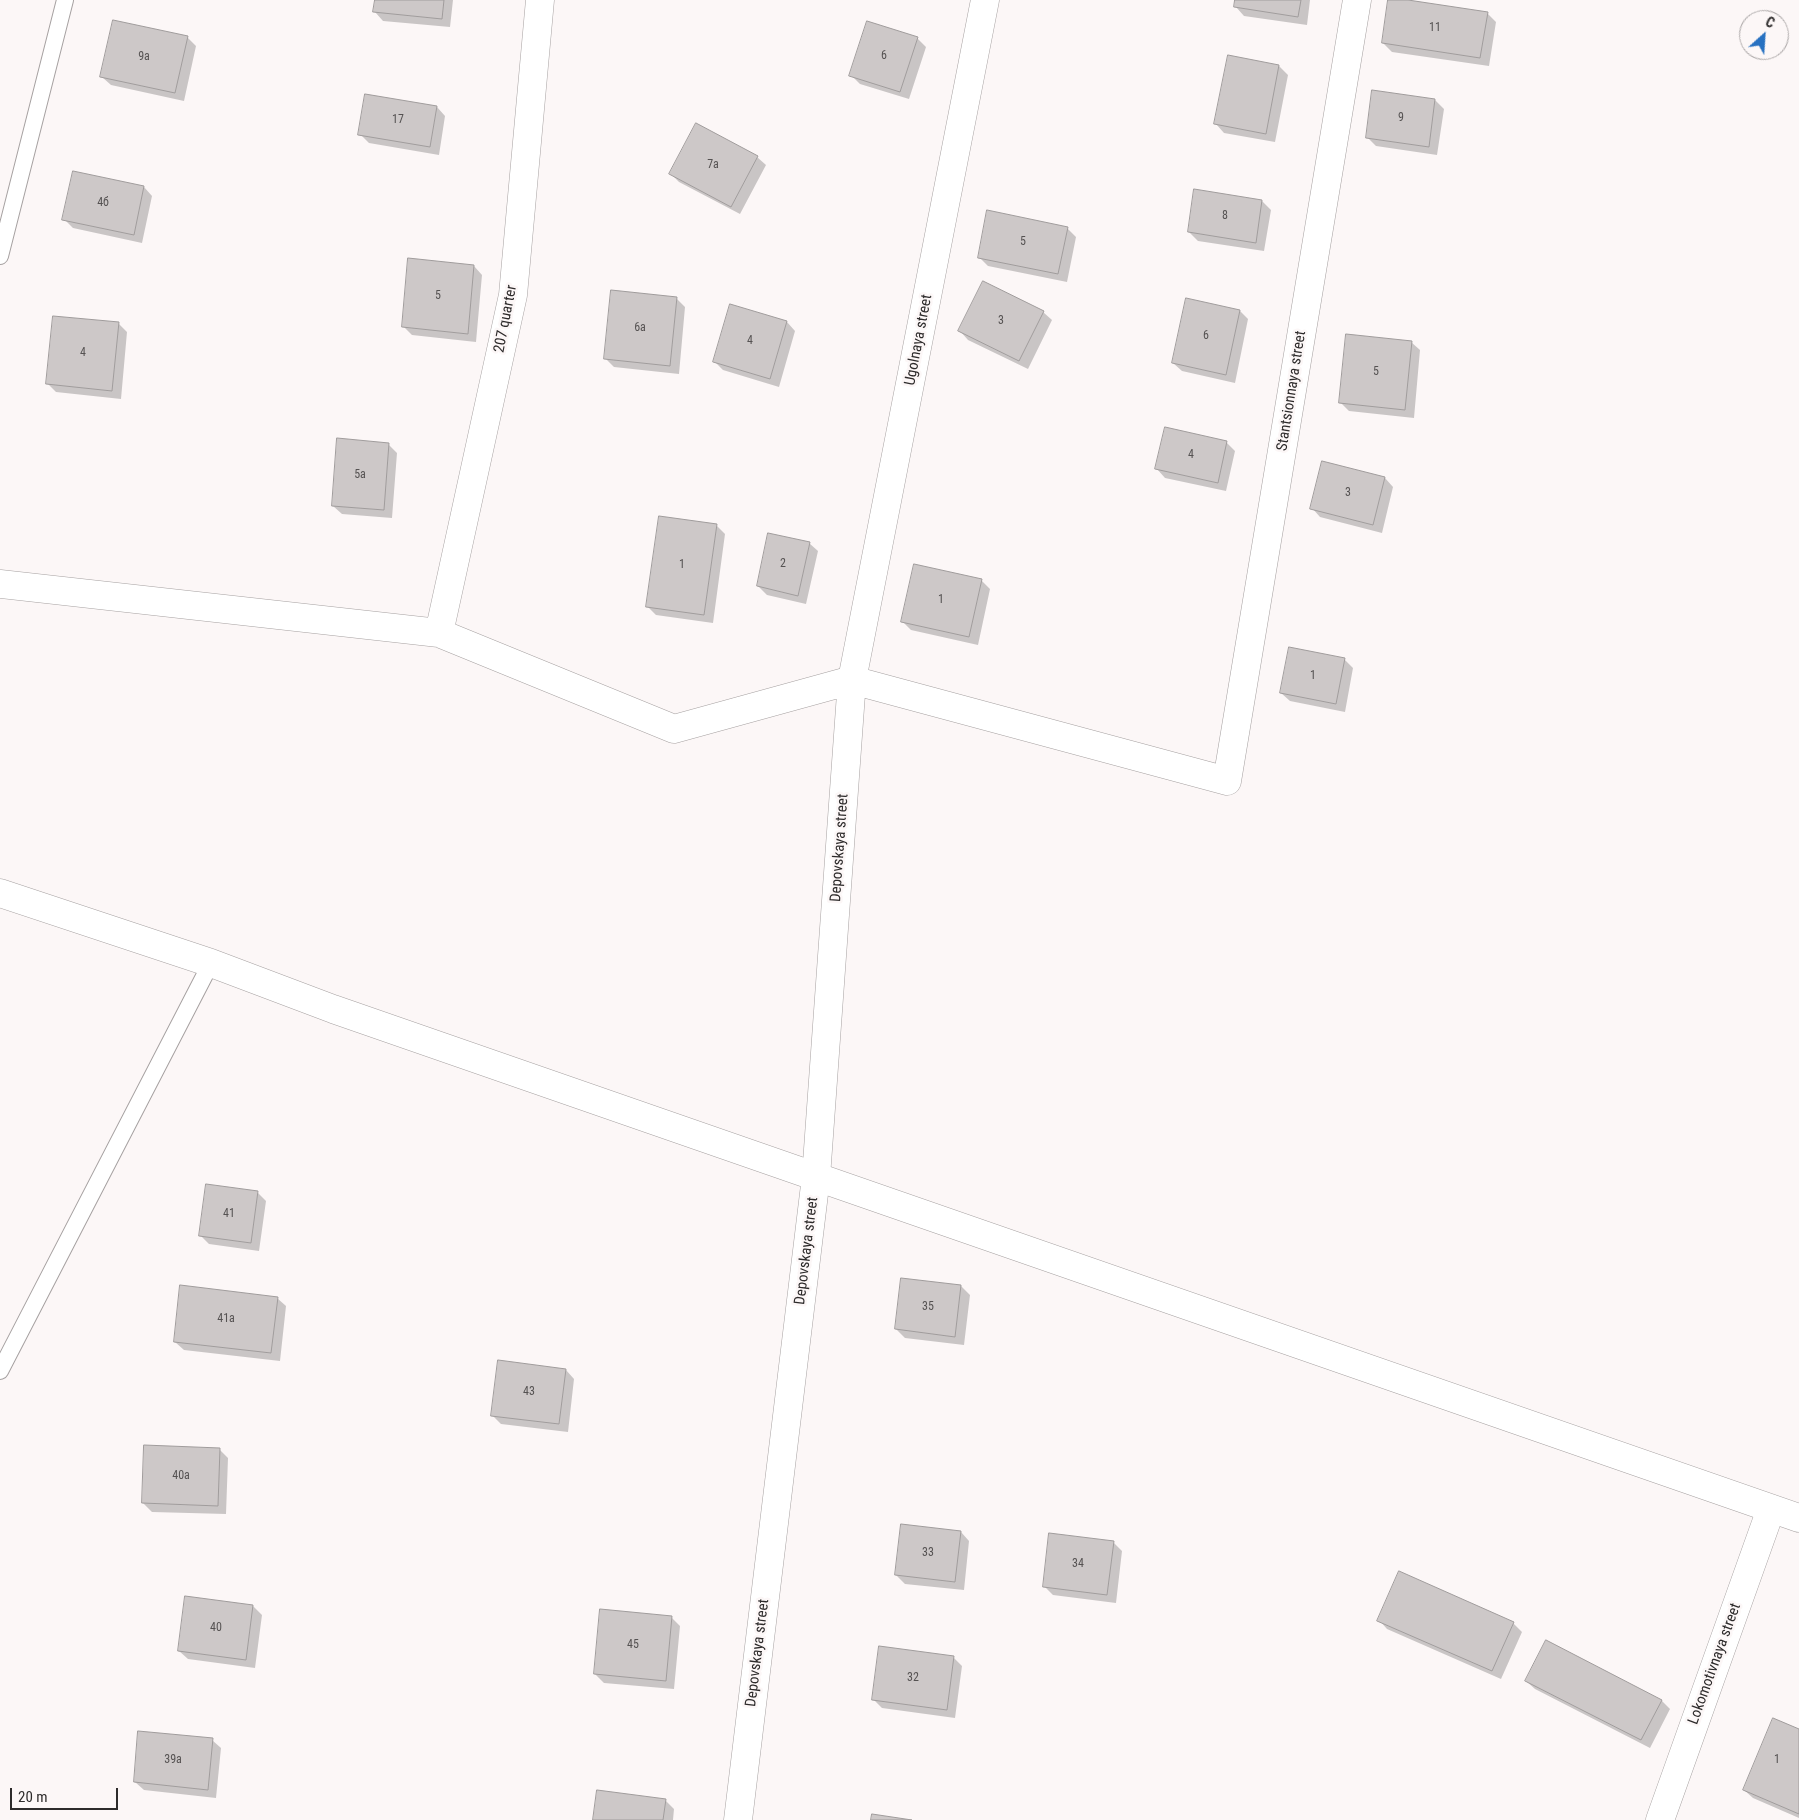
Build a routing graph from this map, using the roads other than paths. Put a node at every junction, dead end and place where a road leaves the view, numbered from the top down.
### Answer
1 (65, 0) edge
2 (540, 0) edge
3 (985, 0) edge
4 (1356, 0) edge
5 (0, 256) edge
6 (0, 584) edge
7 (439, 633) junction
8 (852, 680) junction
9 (0, 893) edge
10 (212, 963) junction
11 (816, 1177) junction
12 (0, 1371) edge
13 (1771, 1509) junction
14 (1799, 1518) edge
15 (738, 1820) edge
16 (1660, 1820) edge

1 - 5 lane
2 - 7 street, 207 quarter
3 - 8 street, Ugolnaya street
4 - 8 street, Stantsionnaya street
6 - 7 street
7 - 8 street
8 - 11 street, Depovskaya street
9 - 10 street
10 - 11 street
10 - 12 lane
11 - 13 street
11 - 15 street, Depovskaya street
13 - 14 street
13 - 16 street, Lokomotivnaya street

